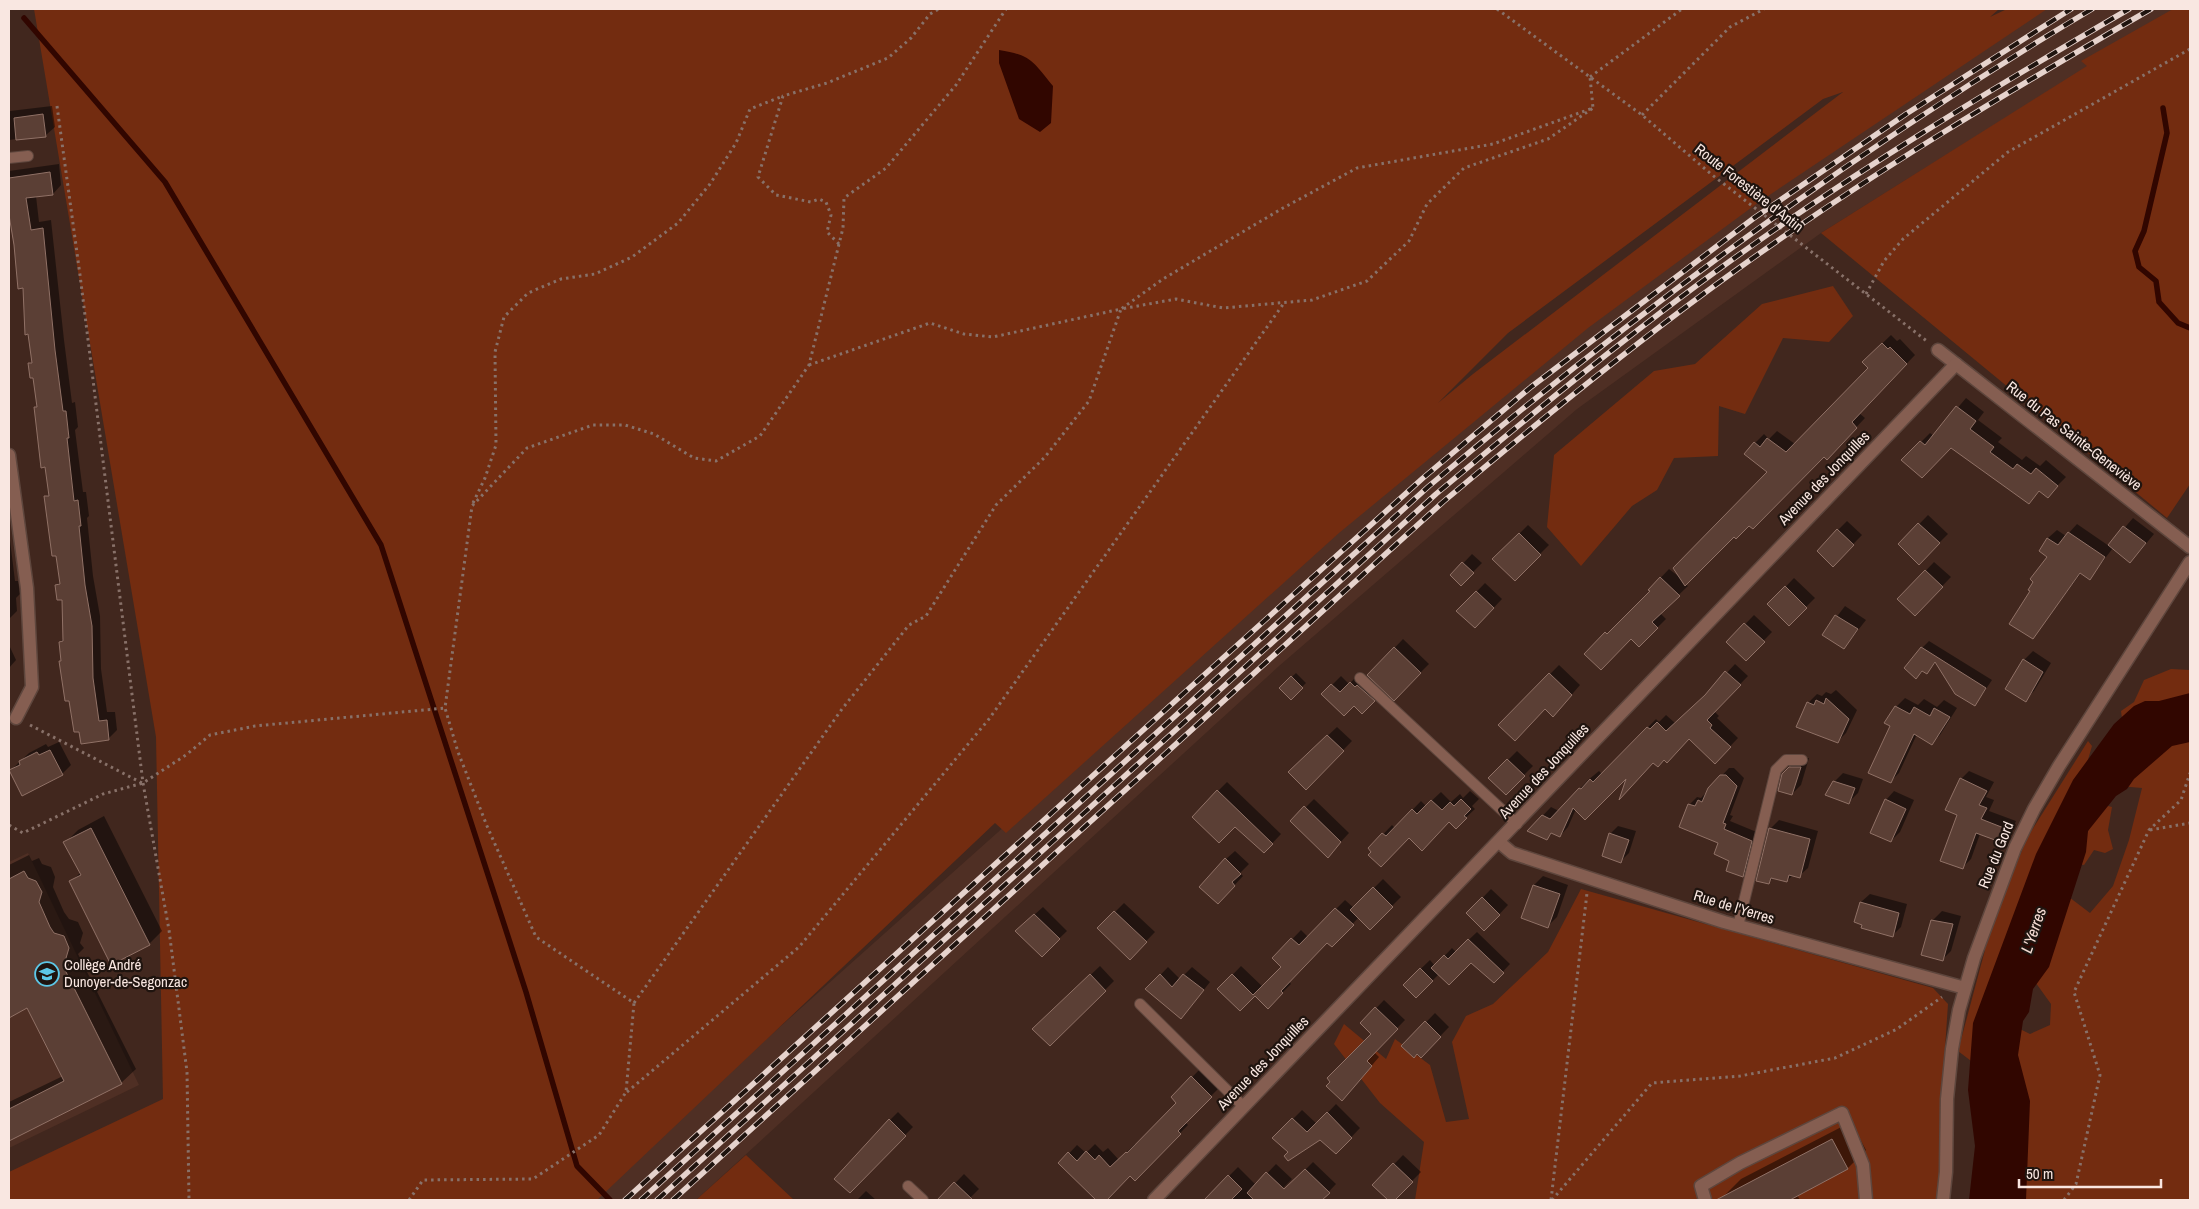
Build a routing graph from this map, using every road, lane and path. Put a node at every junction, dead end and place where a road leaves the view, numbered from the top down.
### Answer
1 (939, 9) edge
2 (1006, 9) edge
3 (1497, 9) edge
4 (1682, 9) edge
5 (1764, 9) edge
6 (2190, 49) edge
7 (1590, 77) junction
8 (782, 96) junction
9 (57, 106) dead end
10 (1593, 108) junction
11 (1642, 115) junction
12 (28, 156) dead end
13 (9, 158) edge
14 (839, 244) junction
15 (1866, 294) junction
16 (1284, 303) junction
17 (1121, 309) junction
18 (1938, 350) joint
19 (1956, 364) junction
20 (809, 365) junction
21 (9, 455) edge
22 (10, 481) edge
23 (472, 506) junction
24 (2190, 548) edge
25 (2190, 562) edge
26 (1360, 678) dead end
27 (445, 708) junction
28 (16, 718) joint
29 (1802, 760) dead end
30 (2190, 773) edge
31 (142, 783) junction
32 (2190, 823) edge
33 (1517, 824) junction
34 (9, 825) edge
35 (2149, 830) junction
36 (1499, 842) junction
37 (1589, 878) junction
38 (1738, 926) junction
39 (1961, 987) junction
40 (634, 1003) junction
41 (1140, 1004) dead end
42 (626, 1092) junction
43 (1244, 1106) junction
44 (908, 1186) dead end
45 (189, 1200) edge
46 (409, 1200) edge
47 (923, 1200) edge
48 (1154, 1200) edge
49 (1551, 1200) edge
50 (1705, 1200) edge
51 (1866, 1200) edge
52 (1943, 1200) edge
53 (2064, 1200) edge

1 - 8 path
2 - 14 path
3 - 7 path, Route Forestière d'Antin
4 - 7 path
5 - 11 path
6 - 15 path
7 - 10 path
7 - 11 path, Route Forestière d'Antin
8 - 14 path
8 - 23 path
9 - 31 path
10 - 16 path
10 - 17 path
11 - 15 path, Route Forestière d'Antin
12 - 13 lane
14 - 20 path
15 - 18 path, Route Forestière d'Antin
16 - 17 path
16 - 42 path
17 - 20 path
17 - 40 path
18 - 19 street, Rue du Pas Sainte-Geneviève
19 - 24 street, Rue du Pas Sainte-Geneviève
19 - 33 street, Avenue des Jonquilles
20 - 23 path
21 - 22 street
22 - 28 street
23 - 27 path
25 - 39 street, Rue du Gord
26 - 33 lane
27 - 31 path
27 - 40 path
28 - 31 path
29 - 38 lane
30 - 35 path
31 - 34 path
31 - 45 path
32 - 35 path
33 - 36 street, Avenue des Jonquilles
35 - 53 path
36 - 37 street, Rue de l'Yerres
36 - 43 street, Avenue des Jonquilles
37 - 38 street, Rue de l'Yerres
37 - 49 path
38 - 39 street, Rue de l'Yerres
39 - 49 path
39 - 52 street, Rue du Gord
40 - 42 path
41 - 43 lane
42 - 46 path
43 - 48 street, Avenue des Jonquilles
44 - 47 lane
50 - 51 street

